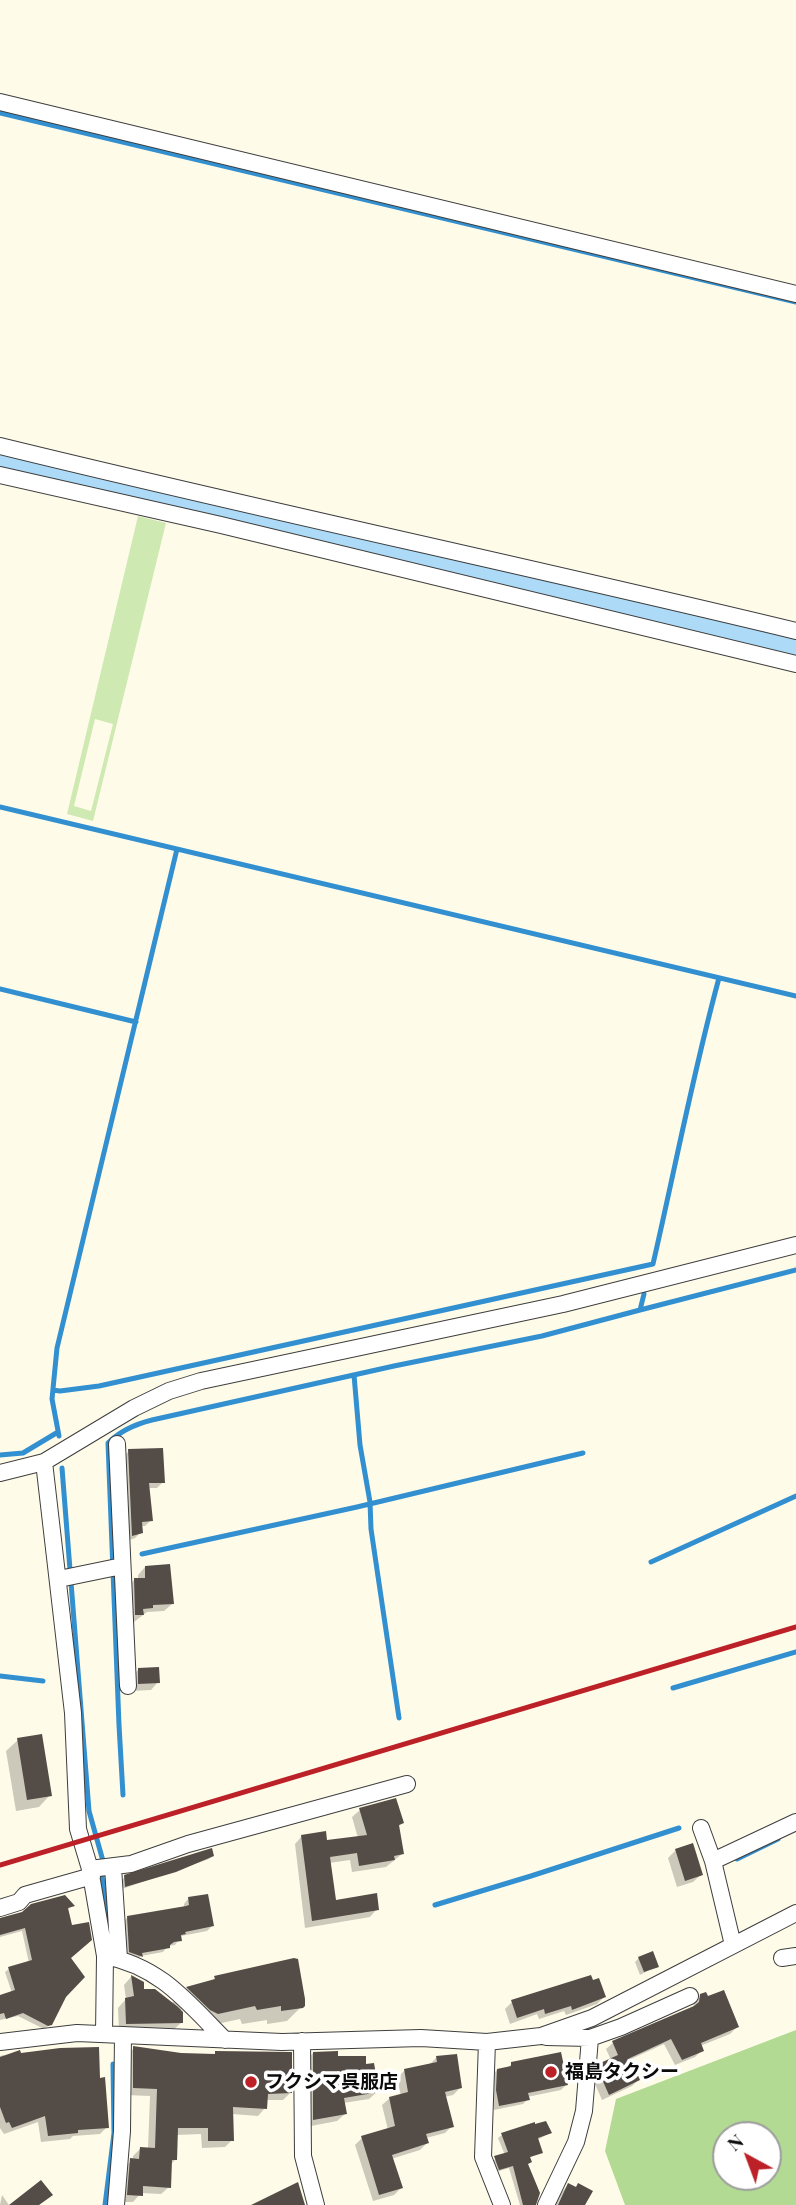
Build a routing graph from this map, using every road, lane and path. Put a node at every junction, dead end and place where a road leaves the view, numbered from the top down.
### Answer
1 (0, 102) edge
2 (796, 293) edge
3 (0, 446) edge
4 (0, 475) edge
5 (796, 631) edge
6 (796, 664) edge
7 (796, 1245) edge
8 (117, 1444) dead end
9 (44, 1462) junction
10 (0, 1474) edge
11 (116, 1567) junction
12 (67, 1577) junction
13 (128, 1686) dead end
14 (407, 1784) dead end
15 (796, 1822) edge
16 (701, 1828) dead end
17 (713, 1861) junction
18 (100, 1869) junction
19 (0, 1908) edge
20 (796, 1913) edge
21 (733, 1945) junction
22 (112, 1958) junction
23 (690, 1996) dead end
24 (104, 2034) junction
25 (123, 2035) junction
26 (541, 2036) junction
27 (590, 2038) junction
28 (225, 2039) junction
29 (302, 2041) junction
30 (0, 2042) edge
31 (486, 2042) junction
32 (116, 2205) edge
33 (316, 2205) edge
34 (502, 2205) edge
35 (546, 2205) edge

1 - 2 street
3 - 5 street
4 - 6 street
7 - 9 street
8 - 11 street
9 - 10 street
9 - 12 street
11 - 12 street
11 - 13 street
12 - 18 street
14 - 18 street
15 - 17 street
16 - 17 street
17 - 21 street
18 - 19 street
18 - 22 street
18 - 22 street
20 - 21 street
21 - 26 street
22 - 24 street
22 - 28 street
23 - 27 street
24 - 25 street
24 - 30 street
25 - 28 street
25 - 32 street
26 - 27 street
26 - 31 street
27 - 35 street
28 - 29 street
29 - 31 street
29 - 33 street
31 - 34 street

